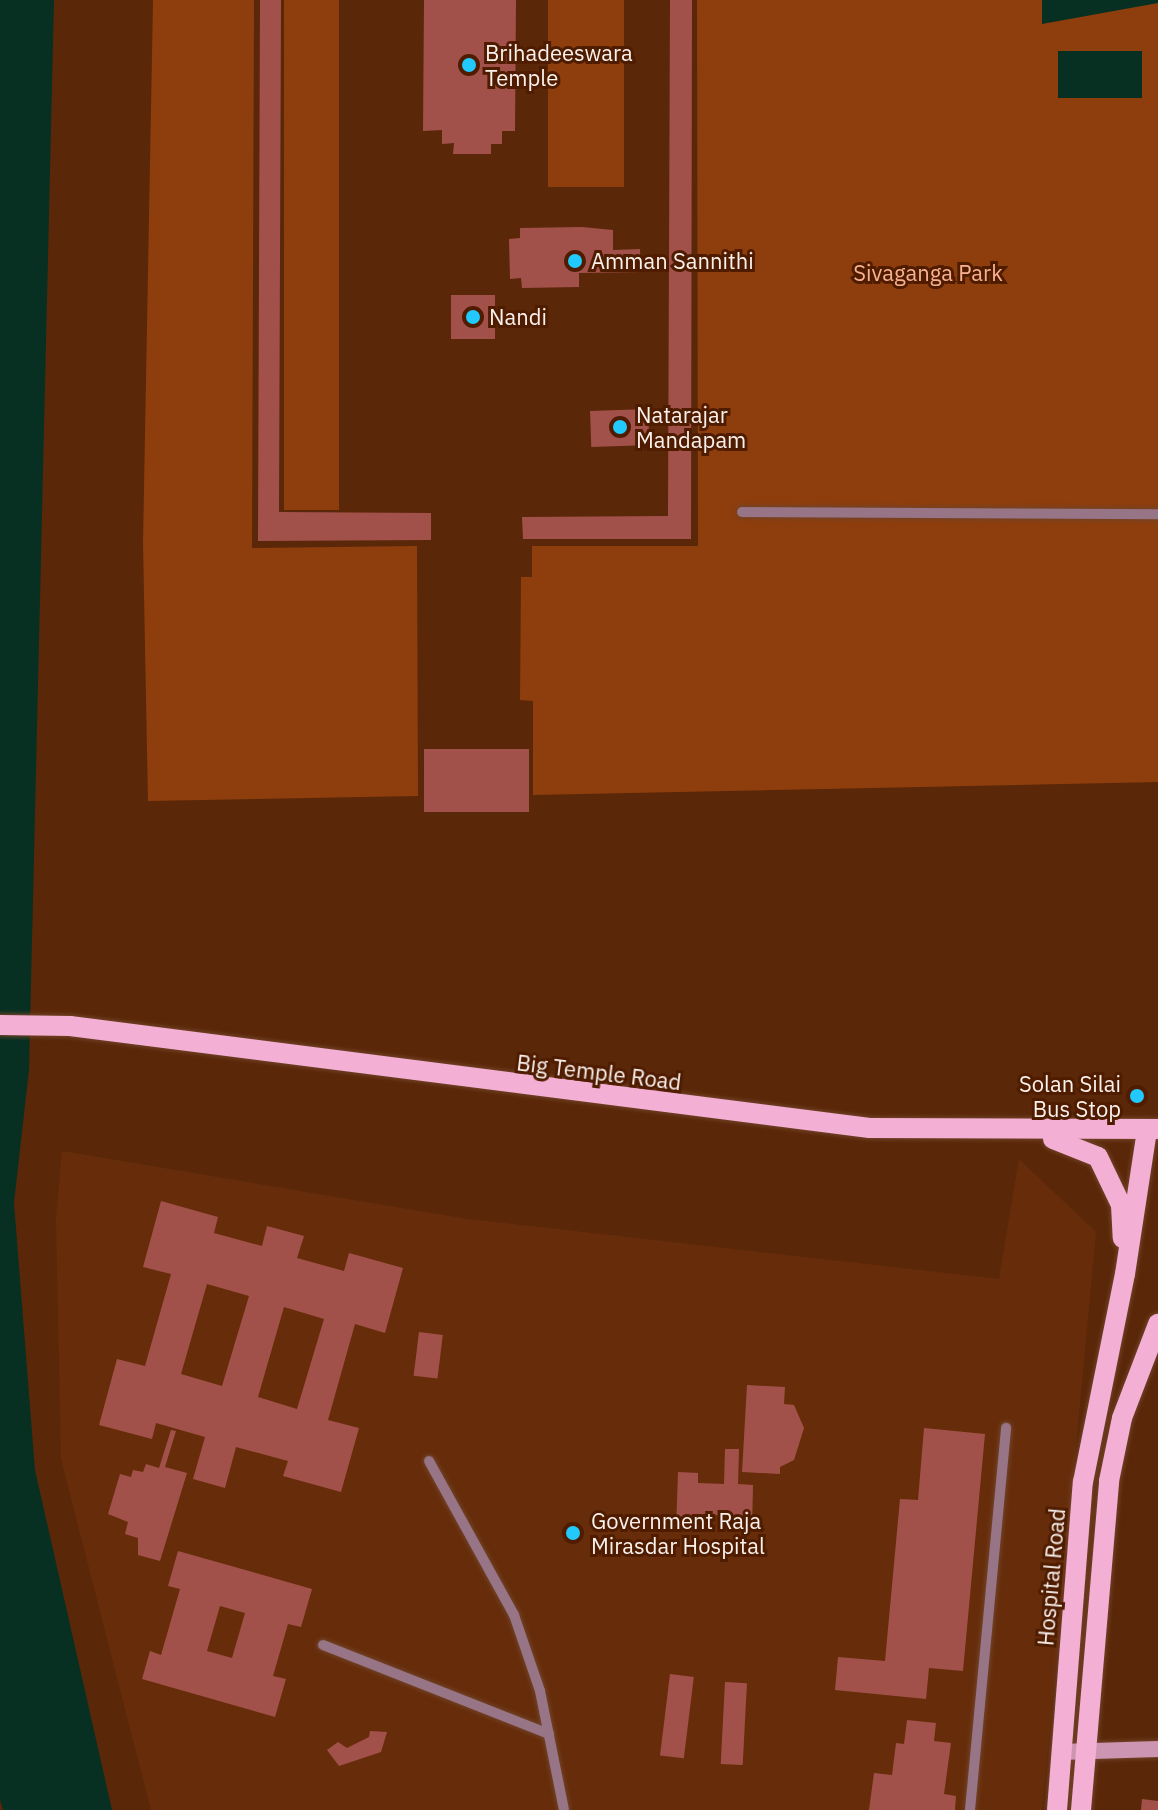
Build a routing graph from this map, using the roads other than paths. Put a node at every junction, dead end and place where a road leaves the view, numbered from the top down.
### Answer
1 (742, 512) dead end
2 (1158, 514) edge
3 (0, 1025) edge
4 (1152, 1130) edge
5 (1019, 1132) junction
6 (1125, 1274) junction
7 (1158, 1324) edge
8 (1006, 1428) dead end
9 (429, 1461) dead end
10 (323, 1645) dead end
11 (549, 1734) junction
12 (1158, 1749) edge
13 (1086, 1750) junction
14 (1061, 1752) junction
15 (564, 1810) edge
16 (970, 1810) edge
17 (1057, 1810) edge
18 (1081, 1810) edge

1 - 2 lane
3 - 5 main road, Big Temple Road
4 - 5 main road, Big Temple Road
4 - 6 main road
5 - 6 main road
6 - 14 main road, Hospital Road
7 - 13 main road
8 - 16 lane
9 - 11 lane
10 - 11 lane
11 - 15 lane
12 - 13 street
13 - 14 street
13 - 18 main road
14 - 17 main road, Hospital Road

